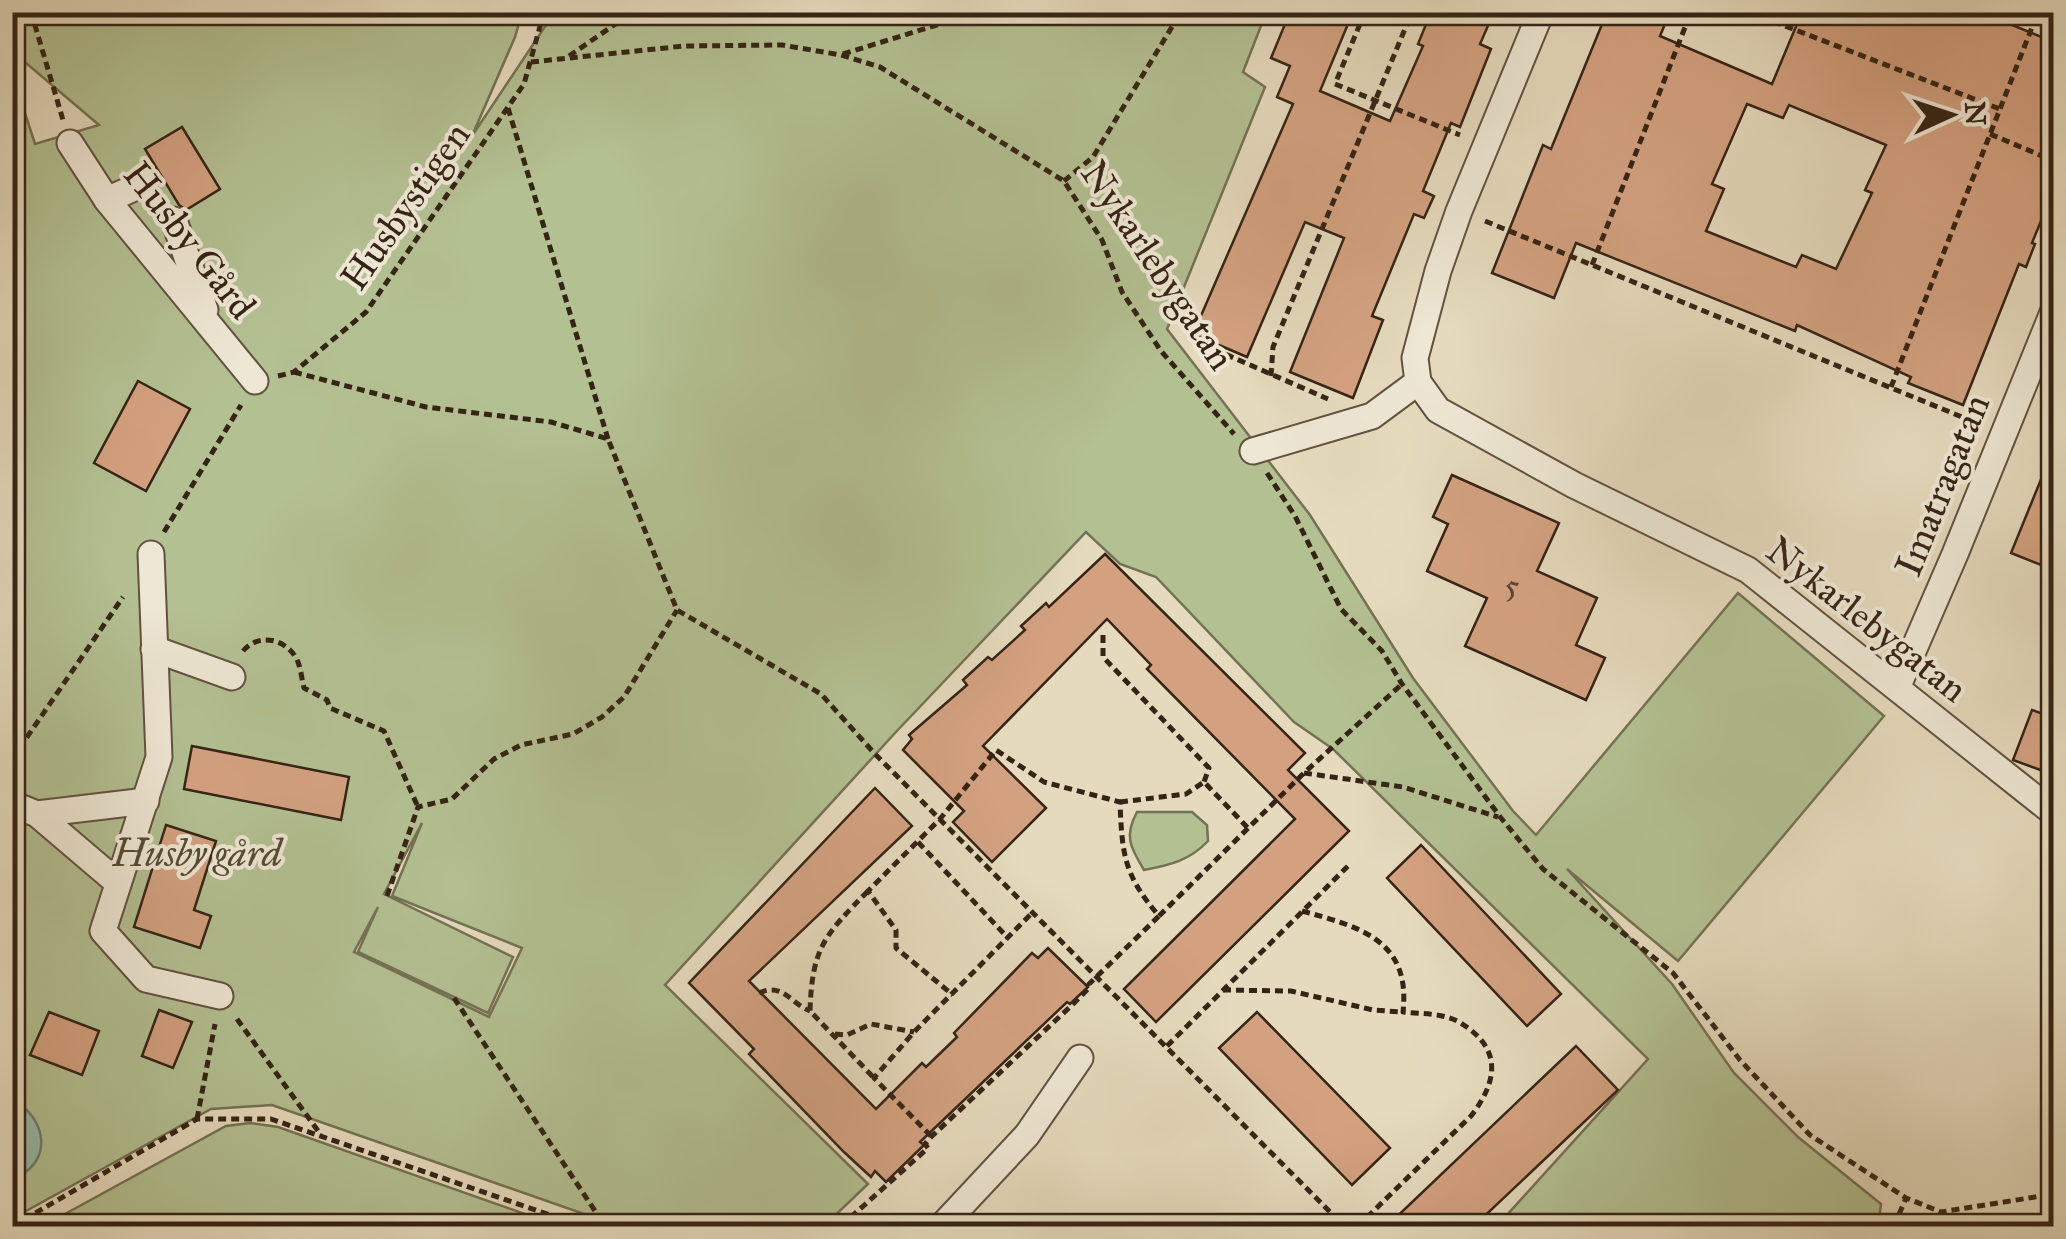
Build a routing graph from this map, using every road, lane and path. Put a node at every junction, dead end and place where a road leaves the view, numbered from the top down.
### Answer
1 (31, 12) edge
2 (544, 12) edge
3 (633, 12) edge
4 (978, 12) edge
5 (1181, 12) edge
6 (1365, 12) edge
7 (1412, 12) edge
8 (1541, 12) edge
9 (1690, 12) edge
10 (1749, 12) edge
11 (2038, 12) edge
12 (841, 55) junction
13 (566, 58) junction
14 (531, 62) junction
15 (1375, 101) junction
16 (508, 108) junction
17 (2000, 109) junction
18 (1990, 134) junction
19 (70, 143) joint
20 (1486, 146) junction
21 (2054, 161) edge
22 (1064, 181) junction
23 (144, 183) dead end
24 (107, 200) junction
25 (1459, 211) junction
26 (174, 220) dead end
27 (1592, 265) junction
28 (2054, 310) edge
29 (210, 326) junction
30 (1202, 344) dead end
31 (294, 372) junction
32 (1271, 376) junction
33 (256, 381) joint
34 (1418, 382) junction
35 (1891, 388) junction
36 (1342, 404) dead end
37 (2003, 434) junction
38 (608, 439) junction
39 (1252, 452) junction
40 (151, 554) dead end
41 (677, 610) junction
42 (1103, 635) dead end
43 (154, 649) junction
44 (232, 677) joint
45 (1402, 684) junction
46 (1897, 688) junction
47 (1304, 774) junction
48 (1204, 782) junction
49 (146, 801) junction
50 (1120, 802) junction
51 (418, 807) junction
52 (25, 809) edge
53 (2054, 813) edge
54 (1500, 818) junction
55 (940, 819) junction
56 (1248, 828) junction
57 (918, 842) junction
58 (1348, 866) dead end
59 (118, 884) junction
60 (868, 891) junction
61 (387, 896) dead end
62 (1302, 911) junction
63 (1033, 912) junction
64 (1159, 916) junction
65 (1008, 938) junction
66 (1097, 976) junction
67 (1222, 990) junction
68 (758, 993) dead end
69 (220, 996) junction
70 (953, 996) junction
71 (454, 998) dead end
72 (810, 1011) junction
73 (1403, 1012) junction
74 (914, 1032) junction
75 (832, 1033) junction
76 (1167, 1046) junction
77 (1080, 1058) dead end
78 (874, 1078) junction
79 (197, 1119) junction
80 (932, 1137) junction
81 (324, 1138) junction
82 (2054, 1194) edge
83 (1906, 1198) junction
84 (14, 1226) edge
85 (582, 1226) edge
86 (605, 1226) edge
87 (841, 1226) edge
88 (942, 1226) edge
89 (1344, 1226) edge
90 (1358, 1226) edge
91 (1894, 1226) edge

1 - 19 path
2 - 14 path, Husbystigen
3 - 13 path
4 - 12 path
5 - 22 path
6 - 15 path
7 - 15 path
8 - 20 street
9 - 27 path
10 - 17 path
11 - 17 path
12 - 13 path, Nykarlebygatan
12 - 22 path, Nykarlebygatan
13 - 14 path, Nykarlebygatan
14 - 16 path, Husbystigen
15 - 20 path
15 - 32 path
16 - 31 path, Husbystigen
16 - 38 path
17 - 18 path
18 - 21 path
18 - 35 path
19 - 24 street, Husby Gård
20 - 25 street
22 - 39 path, Nykarlebygatan
23 - 24 street
24 - 29 street, Husby Gård
25 - 27 path
25 - 34 street
26 - 29 street
27 - 35 path
28 - 37 street, Imatragatan
29 - 33 street, Husby Gård
30 - 32 path
31 - 33 path, Husbystigen
31 - 38 path
32 - 36 path
34 - 39 street
34 - 46 street, Nykarlebygatan
35 - 37 path
37 - 46 street, Imatragatan
38 - 41 path
39 - 45 path, Nykarlebygatan
40 - 43 street
41 - 51 path
41 - 55 path
42 - 48 path
43 - 44 street
43 - 49 street
44 - 51 path
45 - 47 path
45 - 54 path, Nykarlebygatan
46 - 53 street, Nykarlebygatan
47 - 54 path
47 - 56 path
48 - 50 path
48 - 56 path
49 - 52 street
49 - 59 street
50 - 55 path
50 - 64 path
51 - 61 path
52 - 59 street
54 - 83 path, Nykarlebygatan
55 - 57 path
55 - 63 path
56 - 64 path
57 - 60 path
57 - 65 path
58 - 62 path
59 - 69 street
60 - 70 path
60 - 72 path
62 - 67 path
62 - 73 path
63 - 65 path
63 - 66 path
64 - 66 path
65 - 70 path
66 - 76 path
66 - 80 path
67 - 73 path
67 - 76 path
68 - 72 path
69 - 79 path
69 - 81 path
70 - 74 path
71 - 86 path
72 - 75 path
73 - 90 path
74 - 75 path
74 - 78 path
75 - 78 path
76 - 89 path
77 - 88 street
78 - 80 path
79 - 81 path
79 - 84 path
80 - 87 path
81 - 85 path
82 - 83 path, Nykarlebygatan
83 - 91 path

